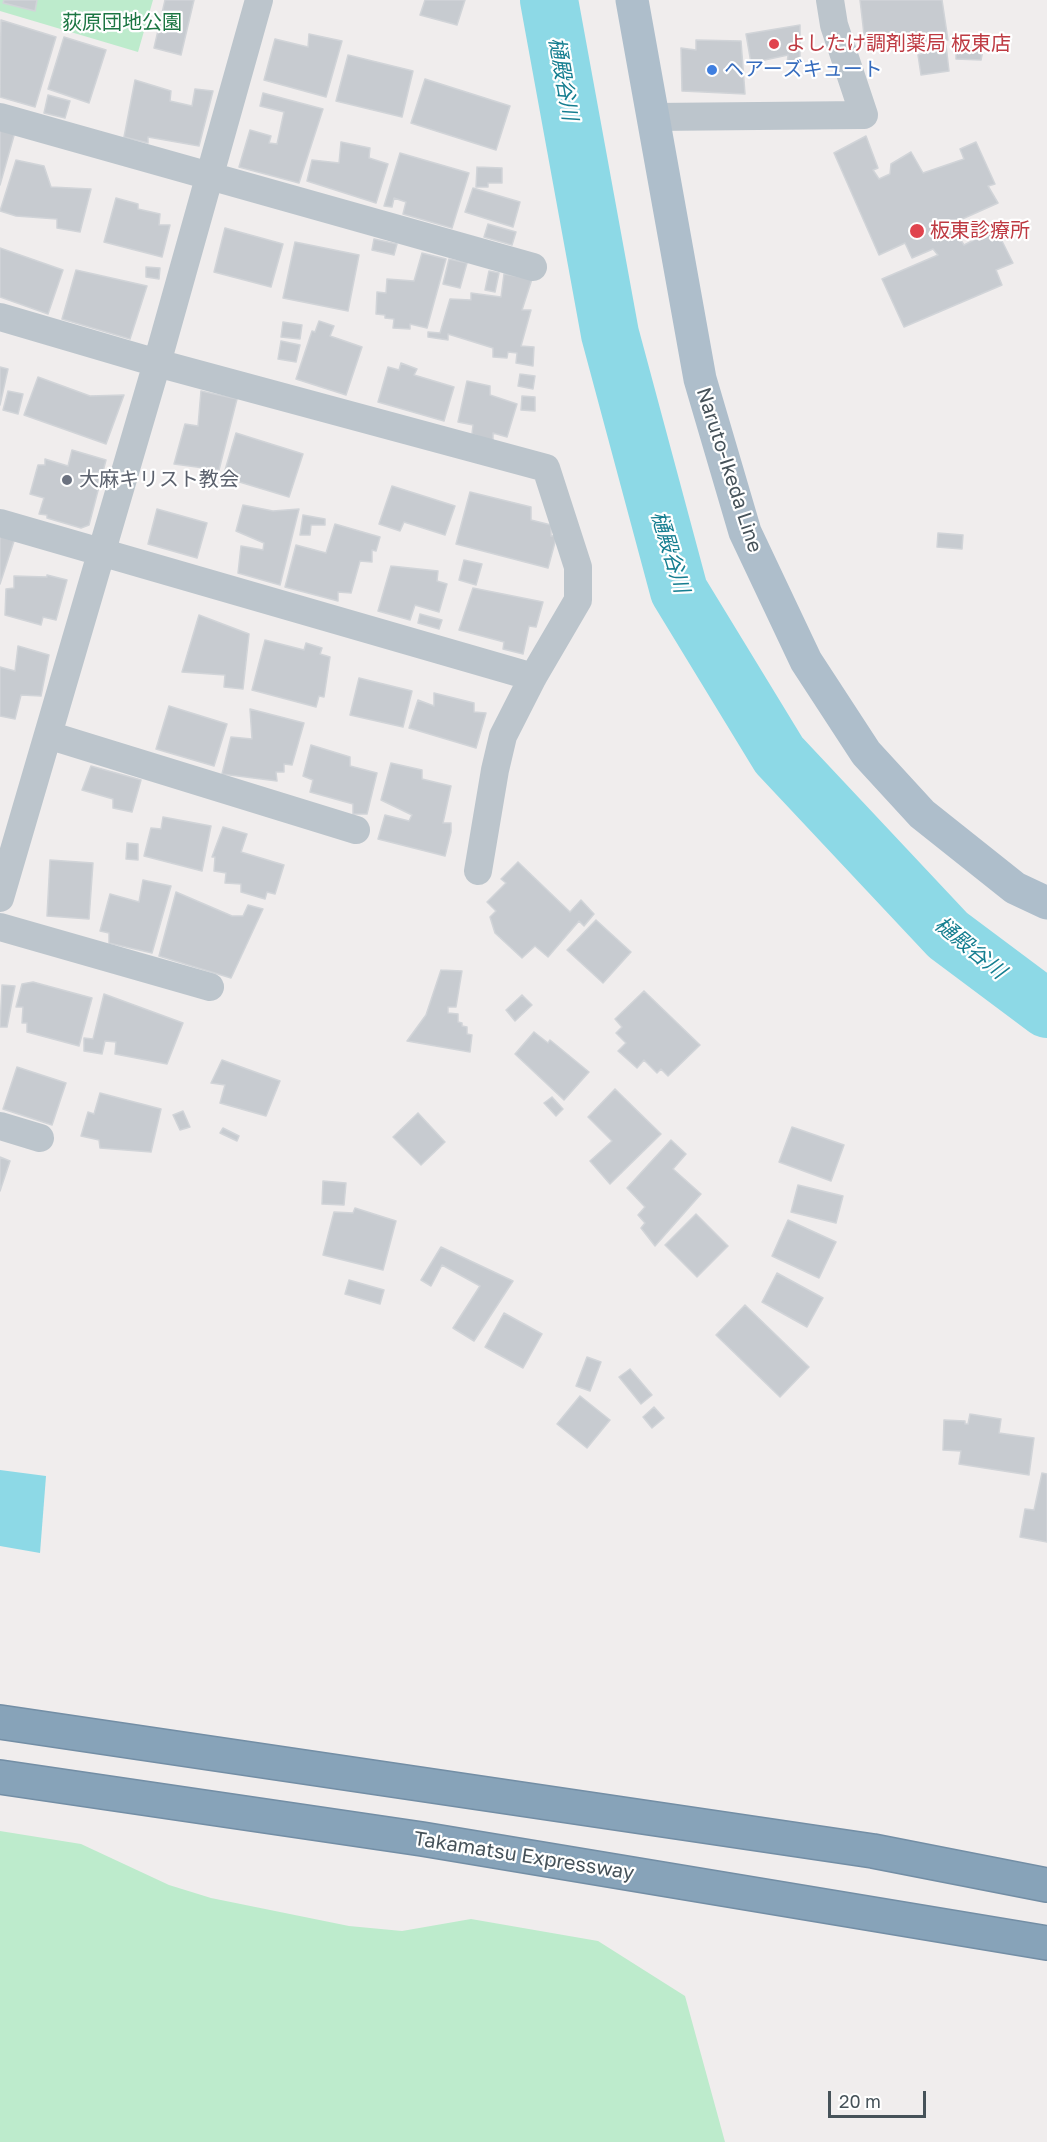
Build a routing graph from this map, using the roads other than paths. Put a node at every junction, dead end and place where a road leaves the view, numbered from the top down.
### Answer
1 (259, 0) edge
2 (632, 0) edge
3 (830, 0) edge
4 (0, 117) edge
5 (653, 117) junction
6 (210, 175) junction
7 (533, 267) dead end
8 (0, 317) edge
9 (157, 363) junction
10 (0, 523) edge
11 (101, 552) junction
12 (533, 677) junction
13 (48, 735) junction
14 (356, 830) dead end
15 (478, 871) dead end
16 (0, 898) edge
17 (1047, 903) edge
18 (0, 927) edge
19 (210, 987) dead end
20 (0, 1126) edge
21 (40, 1138) dead end
22 (0, 1722) edge
23 (0, 1777) edge
24 (1047, 1885) edge
25 (1047, 1943) edge

1 - 6 street
2 - 5 main road, Naruto-Ikeda Line
3 - 5 street
4 - 6 street
5 - 17 main road, Naruto-Ikeda Line
6 - 7 street
6 - 9 street
8 - 9 street
9 - 11 street
9 - 12 street
10 - 11 street
11 - 12 street
11 - 13 street
12 - 15 street
13 - 14 street
13 - 16 street
18 - 19 street
20 - 21 street
22 - 24 highway
23 - 25 highway, Takamatsu Expressway

